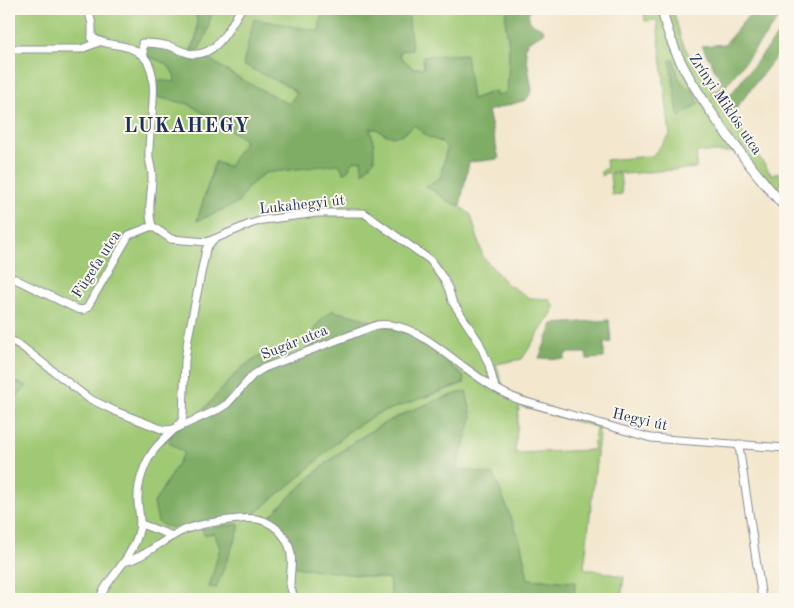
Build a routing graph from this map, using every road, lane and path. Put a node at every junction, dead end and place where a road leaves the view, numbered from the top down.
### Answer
1 (88, 9) edge
2 (241, 9) edge
3 (407, 9) edge
4 (430, 9) edge
5 (662, 9) edge
6 (95, 41) junction
7 (142, 43) junction
8 (125, 45) junction
9 (9, 49) edge
10 (144, 57) junction
11 (784, 206) edge
12 (152, 226) junction
13 (212, 241) junction
14 (201, 242) junction
15 (206, 249) junction
16 (9, 276) edge
17 (9, 339) edge
18 (496, 388) junction
19 (175, 429) junction
20 (739, 446) junction
21 (785, 448) edge
22 (141, 524) junction
23 (172, 536) junction
24 (124, 562) junction
25 (98, 598) edge
26 (294, 599) edge
27 (762, 599) edge

1 - 6 street
2 - 7 street
3 - 4 street
5 - 11 main road, Zrínyi Miklós utca
6 - 8 street
6 - 9 street
7 - 8 street
7 - 10 street
8 - 10 street
10 - 12 street
12 - 14 street, Lukahegyi út
12 - 16 street, Fügefa utca
13 - 14 street, Lukahegyi út
13 - 15 street
13 - 18 street, Lukahegyi út
14 - 15 street
15 - 19 street
17 - 19 street
18 - 19 street, Sugár utca
18 - 20 street, Hegyi út
19 - 22 street
20 - 21 street, Hegyi út
20 - 27 street
22 - 23 street
22 - 24 street
23 - 24 street
23 - 26 street
24 - 25 street

